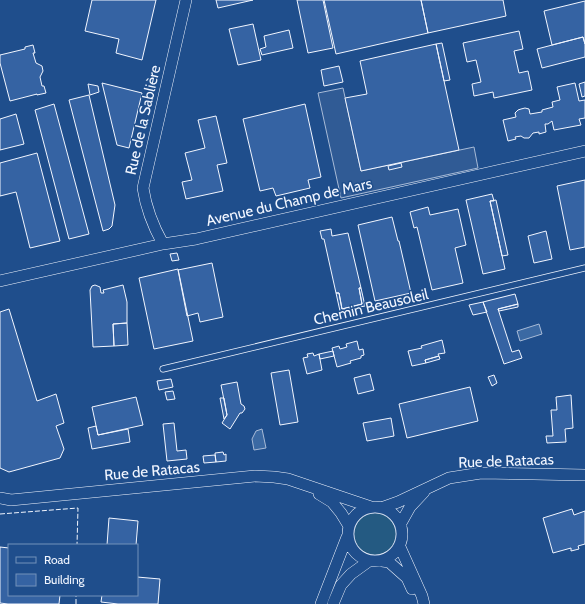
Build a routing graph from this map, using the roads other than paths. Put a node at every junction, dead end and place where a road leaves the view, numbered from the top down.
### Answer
1 (186, 0) edge
2 (585, 151) edge
3 (163, 244) junction
4 (585, 268) edge
5 (0, 281) edge
6 (163, 369) dead end
7 (585, 475) edge
8 (305, 485) junction
9 (429, 487) junction
10 (0, 498) edge
11 (371, 506) junction
12 (384, 507) junction
13 (401, 523) junction
14 (348, 531) junction
15 (400, 547) junction
16 (369, 561) junction
17 (382, 561) junction
18 (321, 604) edge
19 (333, 604) edge
20 (417, 604) edge
21 (424, 604) edge

1 - 3 street, Rue de la Sablière
2 - 3 street, Avenue du Champ de Mars
3 - 5 street, Avenue du Champ de Mars
4 - 6 lane, Chemin Beausoleil
7 - 9 street, Rue de Ratacas
8 - 10 street, Rue de Ratacas
8 - 11 street, Rue de Ratacas
8 - 14 street, Rue de Ratacas
9 - 12 street, Rue de Ratacas
9 - 13 street, Rue de Ratacas
11 - 12 street
11 - 14 street
12 - 13 street
13 - 15 street
14 - 16 street
14 - 18 street
15 - 17 street
15 - 21 street
16 - 17 street
16 - 19 street
17 - 20 street

